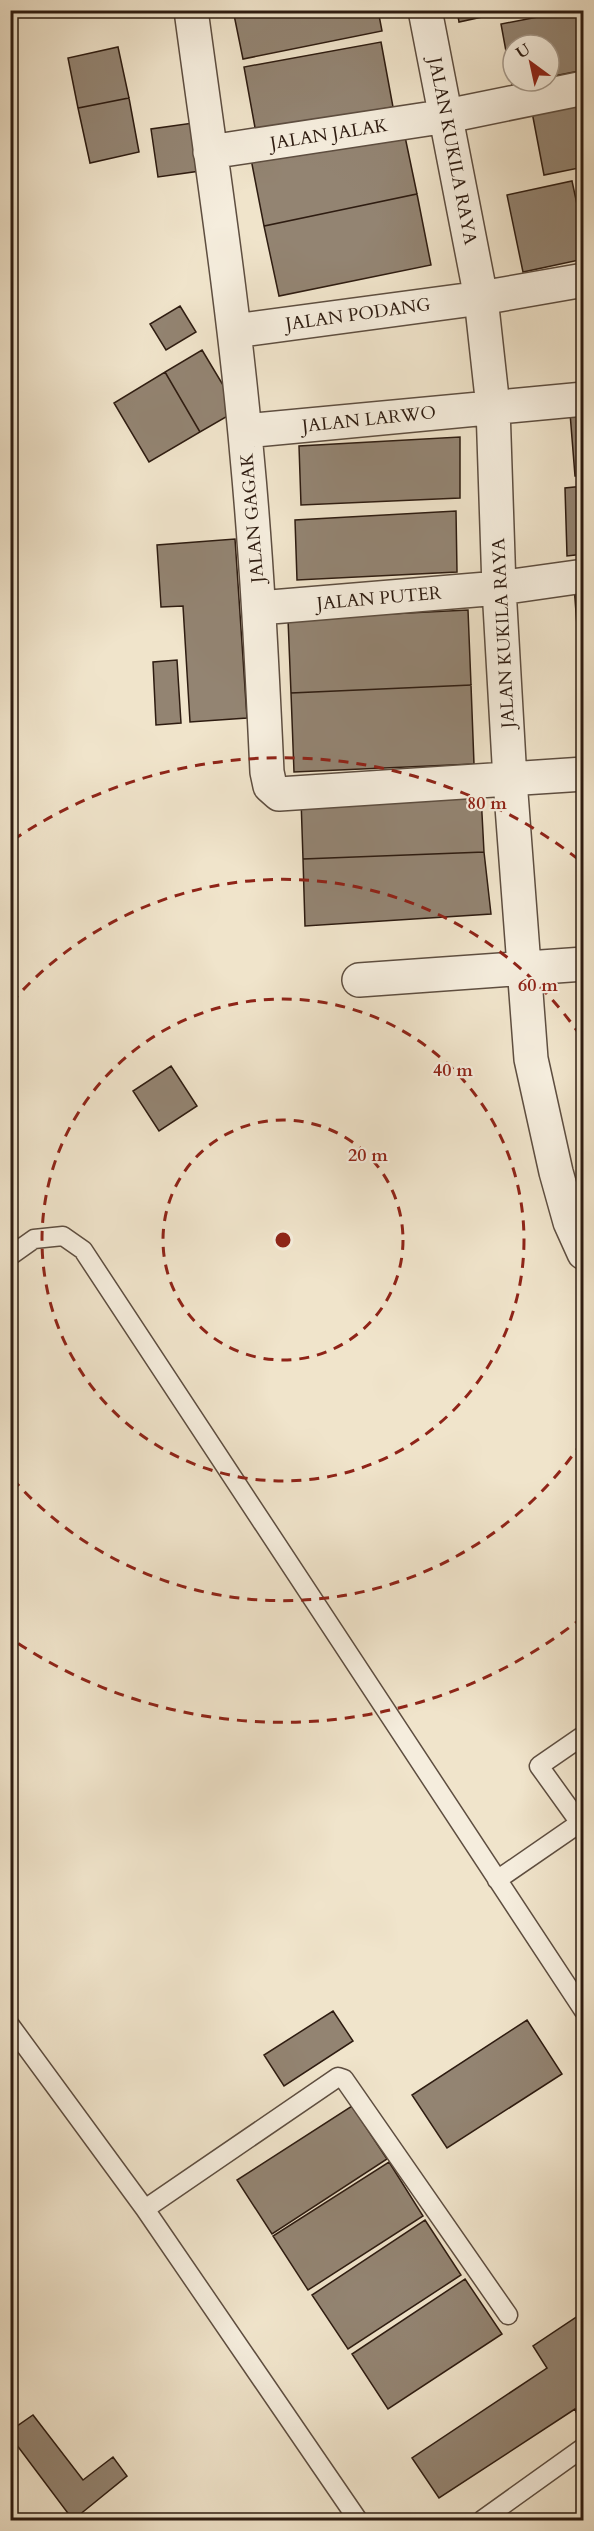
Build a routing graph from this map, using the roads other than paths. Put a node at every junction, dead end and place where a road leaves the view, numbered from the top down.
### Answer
1 (191, 10) edge
2 (425, 10) edge
3 (584, 88) edge
4 (447, 116) junction
5 (210, 152) junction
6 (584, 279) edge
7 (481, 298) junction
8 (234, 331) junction
9 (584, 399) edge
10 (493, 406) junction
11 (245, 431) junction
12 (584, 576) edge
13 (499, 588) junction
14 (259, 608) junction
15 (584, 774) edge
16 (510, 780) junction
17 (584, 964) edge
18 (522, 968) junction
19 (359, 980) dead end
20 (584, 1253) edge
21 (10, 1256) edge
22 (584, 1735) edge
23 (582, 1821) edge
24 (497, 1880) junction
25 (584, 2011) edge
26 (10, 2025) edge
27 (145, 2209) junction
28 (508, 2315) dead end
29 (584, 2446) edge
30 (358, 2520) edge
31 (482, 2520) edge

1 - 5 street, JALAN GAGAK
2 - 4 street, JALAN KUKILA RAYA
3 - 4 street, JALAN JALAK
4 - 5 street, JALAN JALAK
4 - 7 street, JALAN KUKILA RAYA
5 - 8 street, JALAN GAGAK
6 - 7 street, JALAN PODANG
7 - 8 street, JALAN PODANG
7 - 10 street, JALAN KUKILA RAYA
8 - 11 street, JALAN GAGAK
9 - 10 street, JALAN LARWO
10 - 11 street, JALAN LARWO
10 - 13 street, JALAN KUKILA RAYA
11 - 14 street, JALAN GAGAK
12 - 13 street, JALAN PUTER
13 - 14 street, JALAN PUTER
13 - 16 street, JALAN KUKILA RAYA
14 - 16 street, JALAN GAGAK
15 - 16 street
16 - 18 street, JALAN KUKILA RAYA
17 - 18 street
18 - 19 street
18 - 20 street, JALAN KUKILA RAYA
21 - 24 lane
22 - 23 lane
23 - 24 lane
24 - 25 lane
26 - 27 lane
27 - 28 lane
27 - 30 lane
29 - 31 lane

